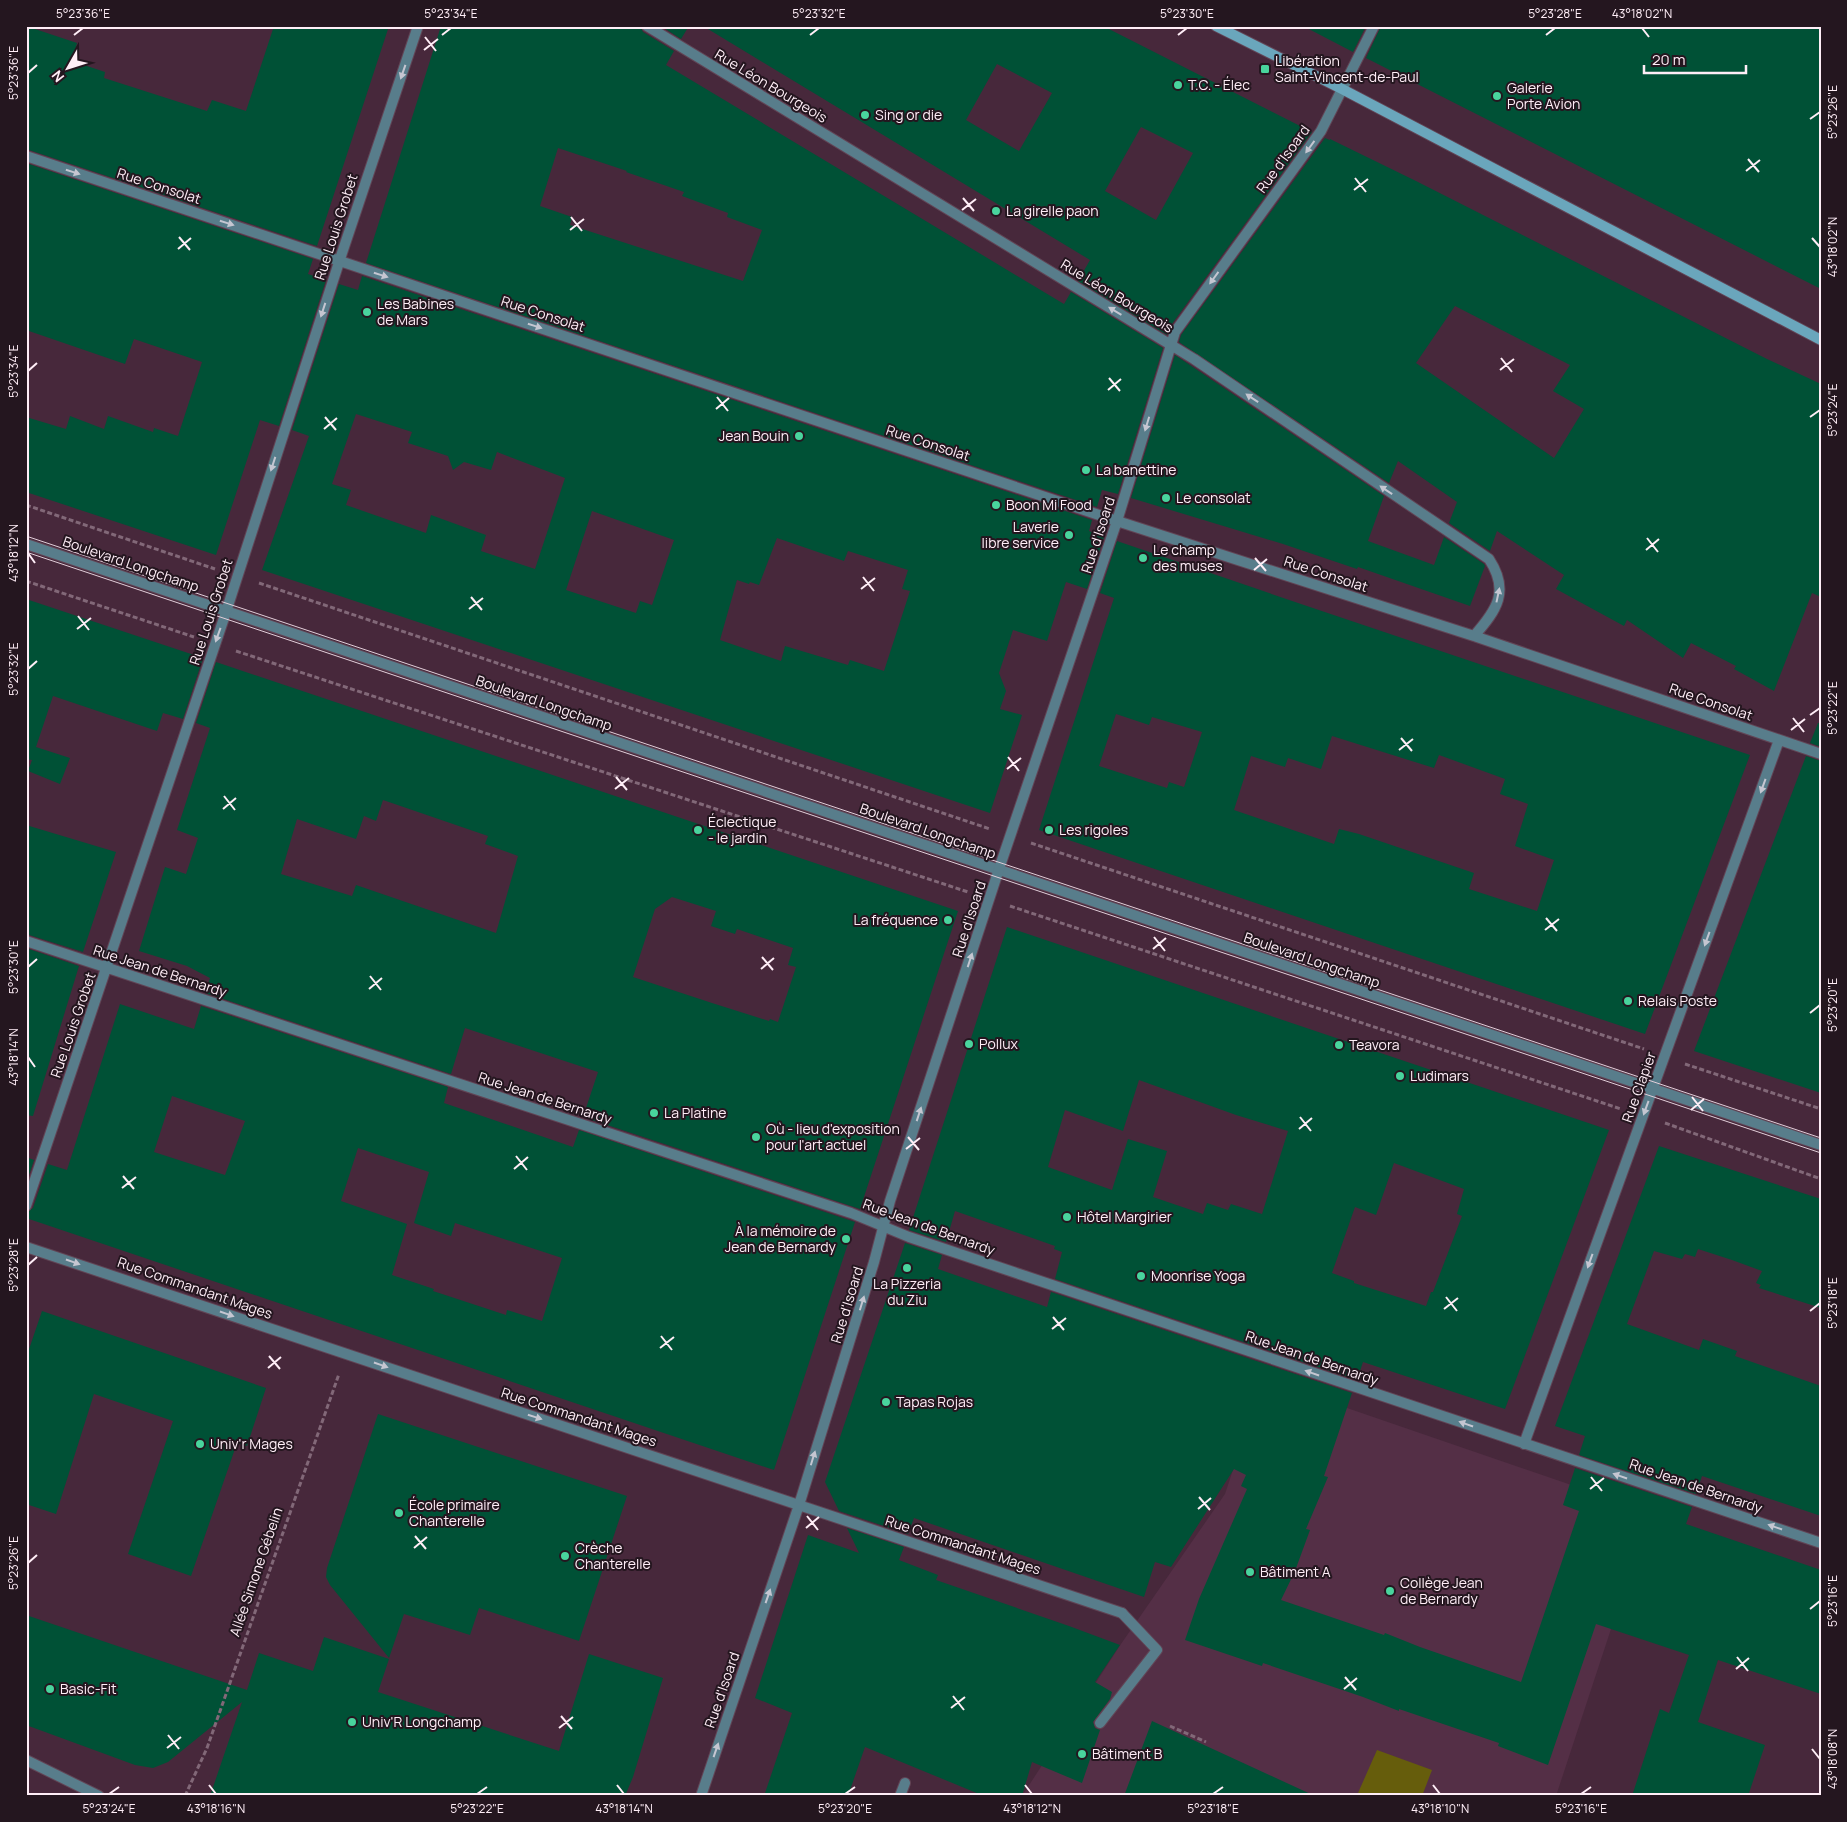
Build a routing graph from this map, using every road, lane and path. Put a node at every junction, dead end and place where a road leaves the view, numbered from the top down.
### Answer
1 (418, 26) edge
2 (647, 26) edge
3 (1216, 26) edge
4 (1374, 26) edge
5 (1342, 89) junction
6 (26, 156) edge
7 (339, 261) junction
8 (1821, 340) edge
9 (1171, 345) junction
10 (26, 505) edge
11 (1117, 521) junction
12 (26, 544) edge
13 (220, 570) dead end
14 (26, 581) edge
15 (254, 581) dead end
16 (226, 611) junction
17 (1474, 636) junction
18 (197, 638) dead end
19 (238, 652) dead end
20 (1779, 740) junction
21 (1821, 754) edge
22 (988, 829) dead end
23 (1028, 842) dead end
24 (999, 870) junction
25 (973, 894) dead end
26 (1018, 909) dead end
27 (26, 941) edge
28 (107, 968) junction
29 (1645, 1049) dead end
30 (1681, 1062) dead end
31 (1652, 1089) junction
32 (1821, 1109) edge
33 (1628, 1111) dead end
34 (1672, 1126) dead end
35 (1821, 1146) edge
36 (1821, 1179) edge
37 (26, 1206) edge
38 (883, 1226) junction
39 (26, 1247) edge
40 (347, 1354) junction
41 (1524, 1444) junction
42 (799, 1505) junction
43 (1821, 1543) edge
44 (1100, 1723) dead end
45 (1170, 1726) dead end
46 (1206, 1742) dead end
47 (26, 1760) edge
48 (905, 1783) dead end
49 (99, 1796) edge
50 (184, 1796) edge
51 (701, 1796) edge
52 (900, 1796) edge

1 -> 7 street, Rue Louis Grobet
9 -> 2 street, Rue Léon Bourgeois
3 - 5 main road
4 - 5 street, Rue d'Isoard
5 - 8 main road
5 -> 9 street, Rue d'Isoard
6 -> 7 street, Rue Consolat
7 -> 11 street, Rue Consolat
7 -> 16 street, Rue Louis Grobet
9 -> 11 street, Rue d'Isoard
17 -> 9 street, Rue Léon Bourgeois
10 - 13 path
11 - 17 street, Rue Consolat
11 - 24 street, Rue d'Isoard
12 - 16 street, Boulevard Longchamp
14 - 18 path
15 - 22 path
16 - 24 street, Boulevard Longchamp
16 -> 28 street, Rue Louis Grobet
17 - 20 street, Rue Consolat
19 - 25 path
20 - 21 street, Rue Consolat
20 -> 31 street, Rue Clapier
23 - 29 path
24 - 31 street, Boulevard Longchamp
38 -> 24 street, Rue d'Isoard
26 - 33 path
27 - 28 street, Rue Jean de Bernardy
28 - 37 street, Rue Louis Grobet
28 - 38 street, Rue Jean de Bernardy
30 - 32 path
31 - 35 street, Boulevard Longchamp
31 -> 41 street, Rue Clapier
34 - 36 path
41 -> 38 street, Rue Jean de Bernardy
42 -> 38 street, Rue d'Isoard
39 -> 40 street, Rue Commandant Mages
40 -> 42 street, Rue Commandant Mages
40 - 50 path, Allée Simone Gébelin
43 -> 41 street, Rue Jean de Bernardy
42 - 44 street, Rue Commandant Mages
51 -> 42 street, Rue d'Isoard
45 - 46 path
47 - 49 street
48 - 52 street

